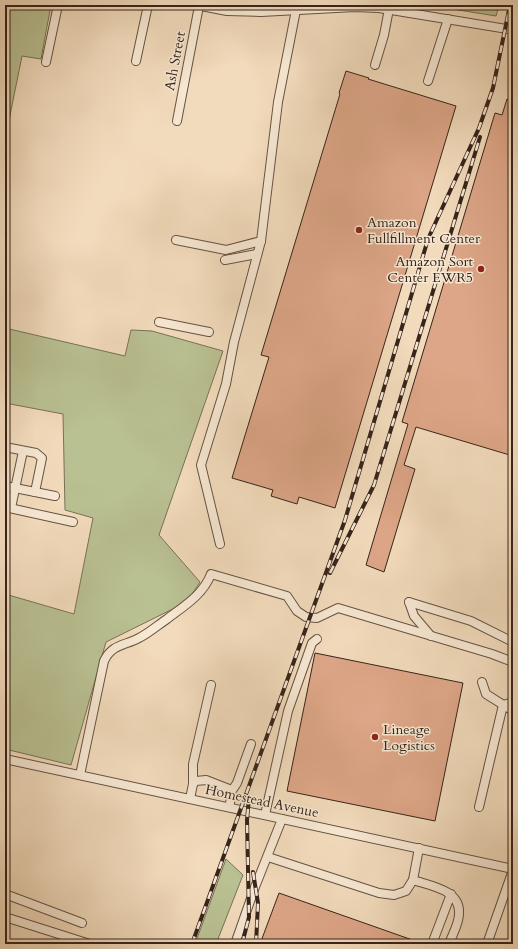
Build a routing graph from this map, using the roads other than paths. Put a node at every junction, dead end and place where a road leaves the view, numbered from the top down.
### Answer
1 (58, 5) edge
2 (148, 5) edge
3 (197, 5) edge
4 (390, 9) junction
5 (296, 10) junction
6 (448, 19) junction
7 (513, 30) edge
8 (136, 61) dead end
9 (46, 62) dead end
10 (375, 65) dead end
11 (428, 81) dead end
12 (177, 121) dead end
13 (176, 240) dead end
14 (261, 241) junction
15 (258, 254) junction
16 (225, 260) dead end
17 (158, 322) dead end
18 (209, 332) dead end
19 (5, 447) edge
20 (23, 451) junction
21 (5, 486) edge
22 (15, 488) junction
23 (35, 492) junction
24 (55, 496) dead end
25 (8, 507) edge
26 (73, 522) dead end
27 (220, 544) dead end
28 (431, 636) junction
29 (317, 639) dead end
30 (513, 642) edge
31 (513, 662) edge
32 (482, 682) dead end
33 (211, 684) dead end
34 (513, 702) edge
35 (503, 705) junction
36 (513, 711) edge
37 (251, 744) dead end
38 (5, 759) edge
39 (80, 775) junction
40 (193, 784) junction
41 (231, 792) junction
42 (190, 799) junction
43 (229, 807) junction
44 (479, 807) dead end
45 (265, 815) junction
46 (282, 819) junction
47 (419, 848) junction
48 (268, 857) junction
49 (513, 869) edge
50 (413, 880) junction
51 (5, 894) edge
52 (450, 894) junction
53 (5, 917) edge
54 (82, 923) dead end
55 (90, 944) edge
56 (235, 944) edge
57 (432, 944) edge
58 (449, 944) edge
59 (487, 944) edge

1 - 9 street
2 - 8 street
3 - 5 street
3 - 12 street, Ash Street
4 - 5 street
4 - 6 street
4 - 10 street
5 - 14 street
6 - 7 street
6 - 11 street
13 - 14 street
14 - 15 street
15 - 16 street
15 - 27 street
17 - 18 street
19 - 20 street
20 - 22 street
20 - 23 street
21 - 22 street
22 - 23 street
22 - 25 street
23 - 24 street
25 - 26 street
28 - 30 street
28 - 31 street
28 - 39 street
29 - 45 street
32 - 35 street
33 - 40 street
34 - 35 street
35 - 36 street
35 - 44 street
37 - 41 street
38 - 39 street, Homestead Avenue
39 - 42 street, Homestead Avenue
40 - 41 street
40 - 42 street
41 - 43 street
42 - 43 street, Homestead Avenue
43 - 45 street, Homestead Avenue
45 - 46 street, Homestead Avenue
46 - 47 street, Homestead Avenue
46 - 48 street
47 - 49 street, Homestead Avenue
47 - 50 street
48 - 50 street
48 - 56 street
49 - 59 street
50 - 52 street
51 - 54 street
52 - 57 street
52 - 58 street
53 - 55 street

